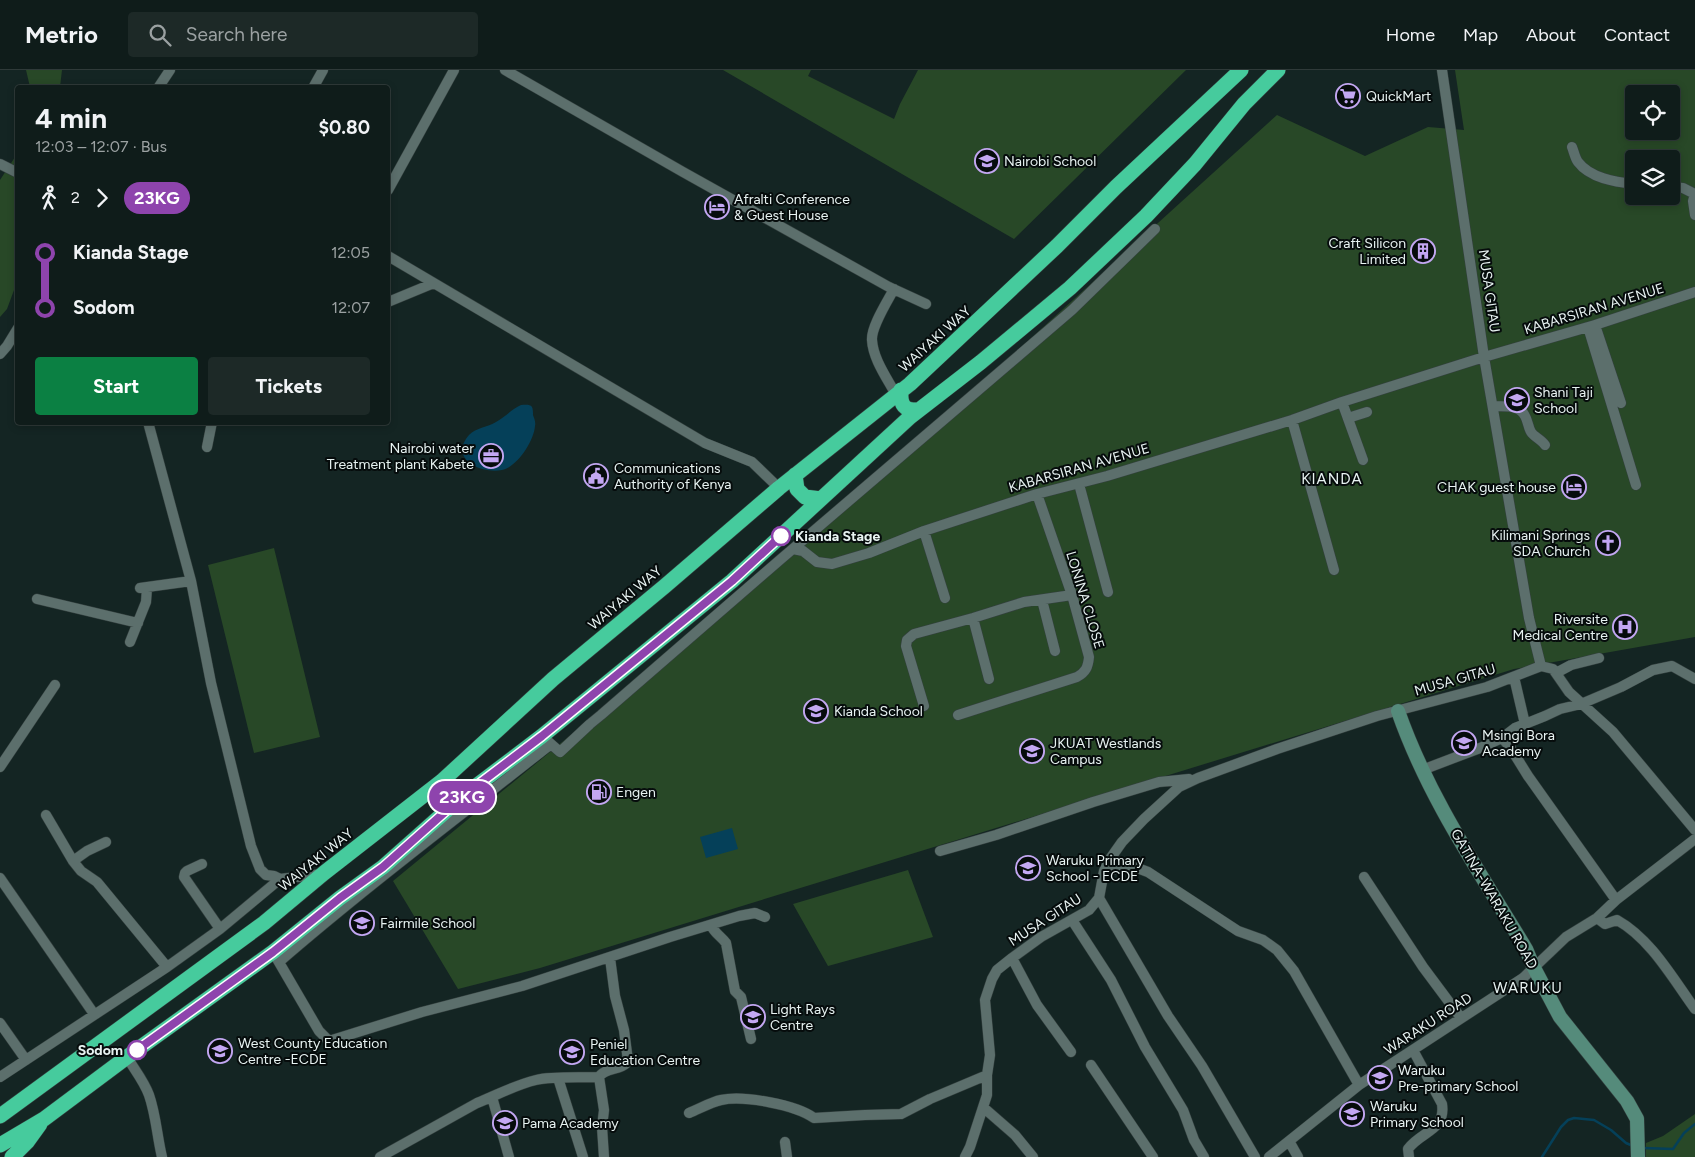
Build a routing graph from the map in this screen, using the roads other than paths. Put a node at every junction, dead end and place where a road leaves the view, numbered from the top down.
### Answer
1 (170, 70) edge
2 (323, 70) edge
3 (454, 70) edge
4 (505, 70) edge
5 (1241, 70) edge
6 (1278, 70) edge
7 (1442, 70) edge
8 (160, 85) edge
9 (315, 85) edge
10 (1572, 147) dead end
11 (0, 164) edge
12 (15, 172) edge
13 (1625, 182) edge
14 (390, 186) edge
15 (1680, 188) edge
16 (1695, 194) edge
17 (1695, 215) edge
18 (1155, 229) dead end
19 (390, 257) edge
20 (434, 283) junction
21 (894, 289) junction
22 (1695, 292) edge
23 (390, 301) edge
24 (926, 304) dead end
25 (1591, 326) junction
26 (15, 333) edge
27 (0, 354) edge
28 (1484, 357) junction
29 (899, 393) junction
30 (1342, 402) junction
31 (1621, 403) dead end
32 (1493, 406) junction
33 (919, 410) junction
34 (1367, 412) dead end
35 (1348, 418) junction
36 (1292, 420) junction
37 (149, 425) edge
38 (211, 425) edge
39 (1544, 445) dead end
40 (207, 447) dead end
41 (1363, 460) dead end
42 (795, 476) junction
43 (1078, 484) junction
44 (1636, 485) dead end
45 (779, 488) junction
46 (1037, 494) junction
47 (821, 499) junction
48 (924, 531) junction
49 (781, 536) junction
50 (793, 549) junction
51 (1334, 570) dead end
52 (191, 580) junction
53 (1108, 592) dead end
54 (1072, 595) junction
55 (945, 598) dead end
56 (37, 599) dead end
57 (1042, 600) junction
58 (973, 618) junction
59 (138, 623) junction
60 (130, 642) dead end
61 (1055, 651) dead end
62 (1599, 658) dead end
63 (1541, 666) junction
64 (1556, 673) junction
65 (1514, 677) junction
66 (1695, 678) edge
67 (989, 679) dead end
68 (55, 686) dead end
69 (1581, 704) junction
70 (924, 706) dead end
71 (1398, 711) junction
72 (958, 715) dead end
73 (1525, 724) junction
74 (1502, 738) junction
75 (547, 740) junction
76 (0, 767) edge
77 (1422, 770) junction
78 (1198, 778) junction
79 (46, 815) dead end
80 (1695, 830) edge
81 (1695, 839) edge
82 (106, 842) dead end
83 (940, 851) dead end
84 (73, 861) junction
85 (202, 864) dead end
86 (1104, 871) junction
87 (324, 873) junction
88 (1364, 876) dead end
89 (0, 878) edge
90 (280, 879) junction
91 (1099, 898) junction
92 (1616, 900) junction
93 (765, 917) dead end
94 (1597, 918) junction
95 (1072, 920) junction
96 (711, 925) junction
97 (220, 929) junction
98 (276, 957) junction
99 (610, 958) junction
100 (1012, 958) junction
101 (1533, 966) junction
102 (167, 967) junction
103 (1695, 1009) edge
104 (94, 1014) junction
105 (1461, 1018) junction
106 (0, 1023) edge
107 (751, 1039) dead end
108 (1413, 1050) junction
109 (1071, 1052) dead end
110 (127, 1057) junction
111 (26, 1060) junction
112 (1091, 1065) dead end
113 (987, 1075) junction
114 (0, 1077) edge
115 (599, 1077) junction
116 (558, 1078) junction
117 (1359, 1085) junction
118 (492, 1097) junction
119 (984, 1108) junction
120 (689, 1114) dead end
121 (0, 1116) edge
122 (44, 1119) junction
123 (1289, 1140) junction
124 (785, 1142) dead end
125 (0, 1145) edge
126 (12, 1157) edge
127 (162, 1157) edge
128 (380, 1157) edge
129 (509, 1157) edge
130 (583, 1157) edge
131 (604, 1157) edge
132 (787, 1157) edge
133 (965, 1157) edge
134 (1033, 1157) edge
135 (1153, 1157) edge
136 (1204, 1157) edge
137 (1255, 1157) edge
138 (1269, 1157) edge
139 (1298, 1157) edge
140 (1408, 1157) edge
141 (1638, 1157) edge

1 - 8 street
2 - 9 street
3 - 14 street
4 - 21 street
5 - 29 highway, WAIYAKI WAY
6 - 33 highway
7 - 28 street, MUSA GITAU
10 - 13 street
11 - 12 street
15 - 16 street
16 - 17 street
18 - 50 street
19 - 20 street
20 - 23 street
20 - 45 street
21 - 24 street
21 - 29 street
22 - 25 street, KABARSIRAN AVENUE
25 - 28 street, KABARSIRAN AVENUE
25 - 31 street
25 - 44 street
26 - 27 street
28 - 30 street, KABARSIRAN AVENUE
28 - 32 street, MUSA GITAU
29 - 33 highway
29 - 42 highway, WAIYAKI WAY
30 - 35 street
30 - 36 street, KABARSIRAN AVENUE
32 - 39 street
32 - 63 street, MUSA GITAU
33 - 47 highway
34 - 35 street
35 - 41 street
36 - 43 street, KABARSIRAN AVENUE
36 - 51 street
37 - 52 street
38 - 40 street
42 - 45 highway, WAIYAKI WAY
42 - 47 highway
43 - 46 street, KABARSIRAN AVENUE
43 - 53 street
45 - 87 highway, WAIYAKI WAY
46 - 48 street, KABARSIRAN AVENUE
46 - 54 street, LONINA CLOSE
47 - 49 highway
48 - 50 street, KABARSIRAN AVENUE
48 - 55 street
49 - 50 street
49 - 75 highway
50 - 75 street
52 - 59 street
52 - 90 street
54 - 57 street
54 - 72 street, LONINA CLOSE
56 - 59 street
57 - 58 street
57 - 61 street
58 - 67 street
58 - 70 street
59 - 60 street
62 - 64 street
63 - 64 street
63 - 65 street, MUSA GITAU
64 - 69 street
65 - 71 street, MUSA GITAU
65 - 73 street
66 - 69 street
68 - 76 street
69 - 73 street
69 - 80 street
71 - 77 street, GATINA-WARAKU ROAD
71 - 78 street, MUSA GITAU
73 - 74 street
74 - 77 street
74 - 92 street
75 - 98 highway
77 - 101 street, GATINA-WARAKU ROAD
78 - 83 street
78 - 86 street, MUSA GITAU
79 - 84 street
81 - 92 street, WARAKU ROAD
82 - 84 street
84 - 102 street
85 - 97 street
86 - 91 street, MUSA GITAU
86 - 117 street
87 - 90 street
87 - 121 highway, WAIYAKI WAY
88 - 105 street
89 - 104 street
90 - 97 street
91 - 95 street, MUSA GITAU
91 - 137 street
92 - 94 street, WARAKU ROAD
93 - 96 street
94 - 101 street, WARAKU ROAD
94 - 103 street
95 - 100 street, MUSA GITAU
95 - 136 street
96 - 99 street
96 - 107 street
97 - 102 street
98 - 99 street
98 - 110 highway
99 - 115 street
100 - 109 street
100 - 113 street, MUSA GITAU
101 - 105 street, WARAKU ROAD
101 - 141 street, GATINA-WARAKU ROAD
102 - 104 street
104 - 111 street
105 - 108 street, WARAKU ROAD
106 - 111 street
108 - 117 street, WARAKU ROAD
108 - 140 street
110 - 122 highway
110 - 127 street
111 - 114 street
112 - 135 street
113 - 119 street, MUSA GITAU
113 - 120 street
115 - 116 street
115 - 131 street
116 - 118 street
116 - 130 street
117 - 123 street, WARAKU ROAD
118 - 128 street
118 - 129 street
119 - 133 street, MUSA GITAU
119 - 134 street
122 - 125 highway
122 - 126 highway
123 - 138 street, WARAKU ROAD
123 - 139 street
124 - 132 street

